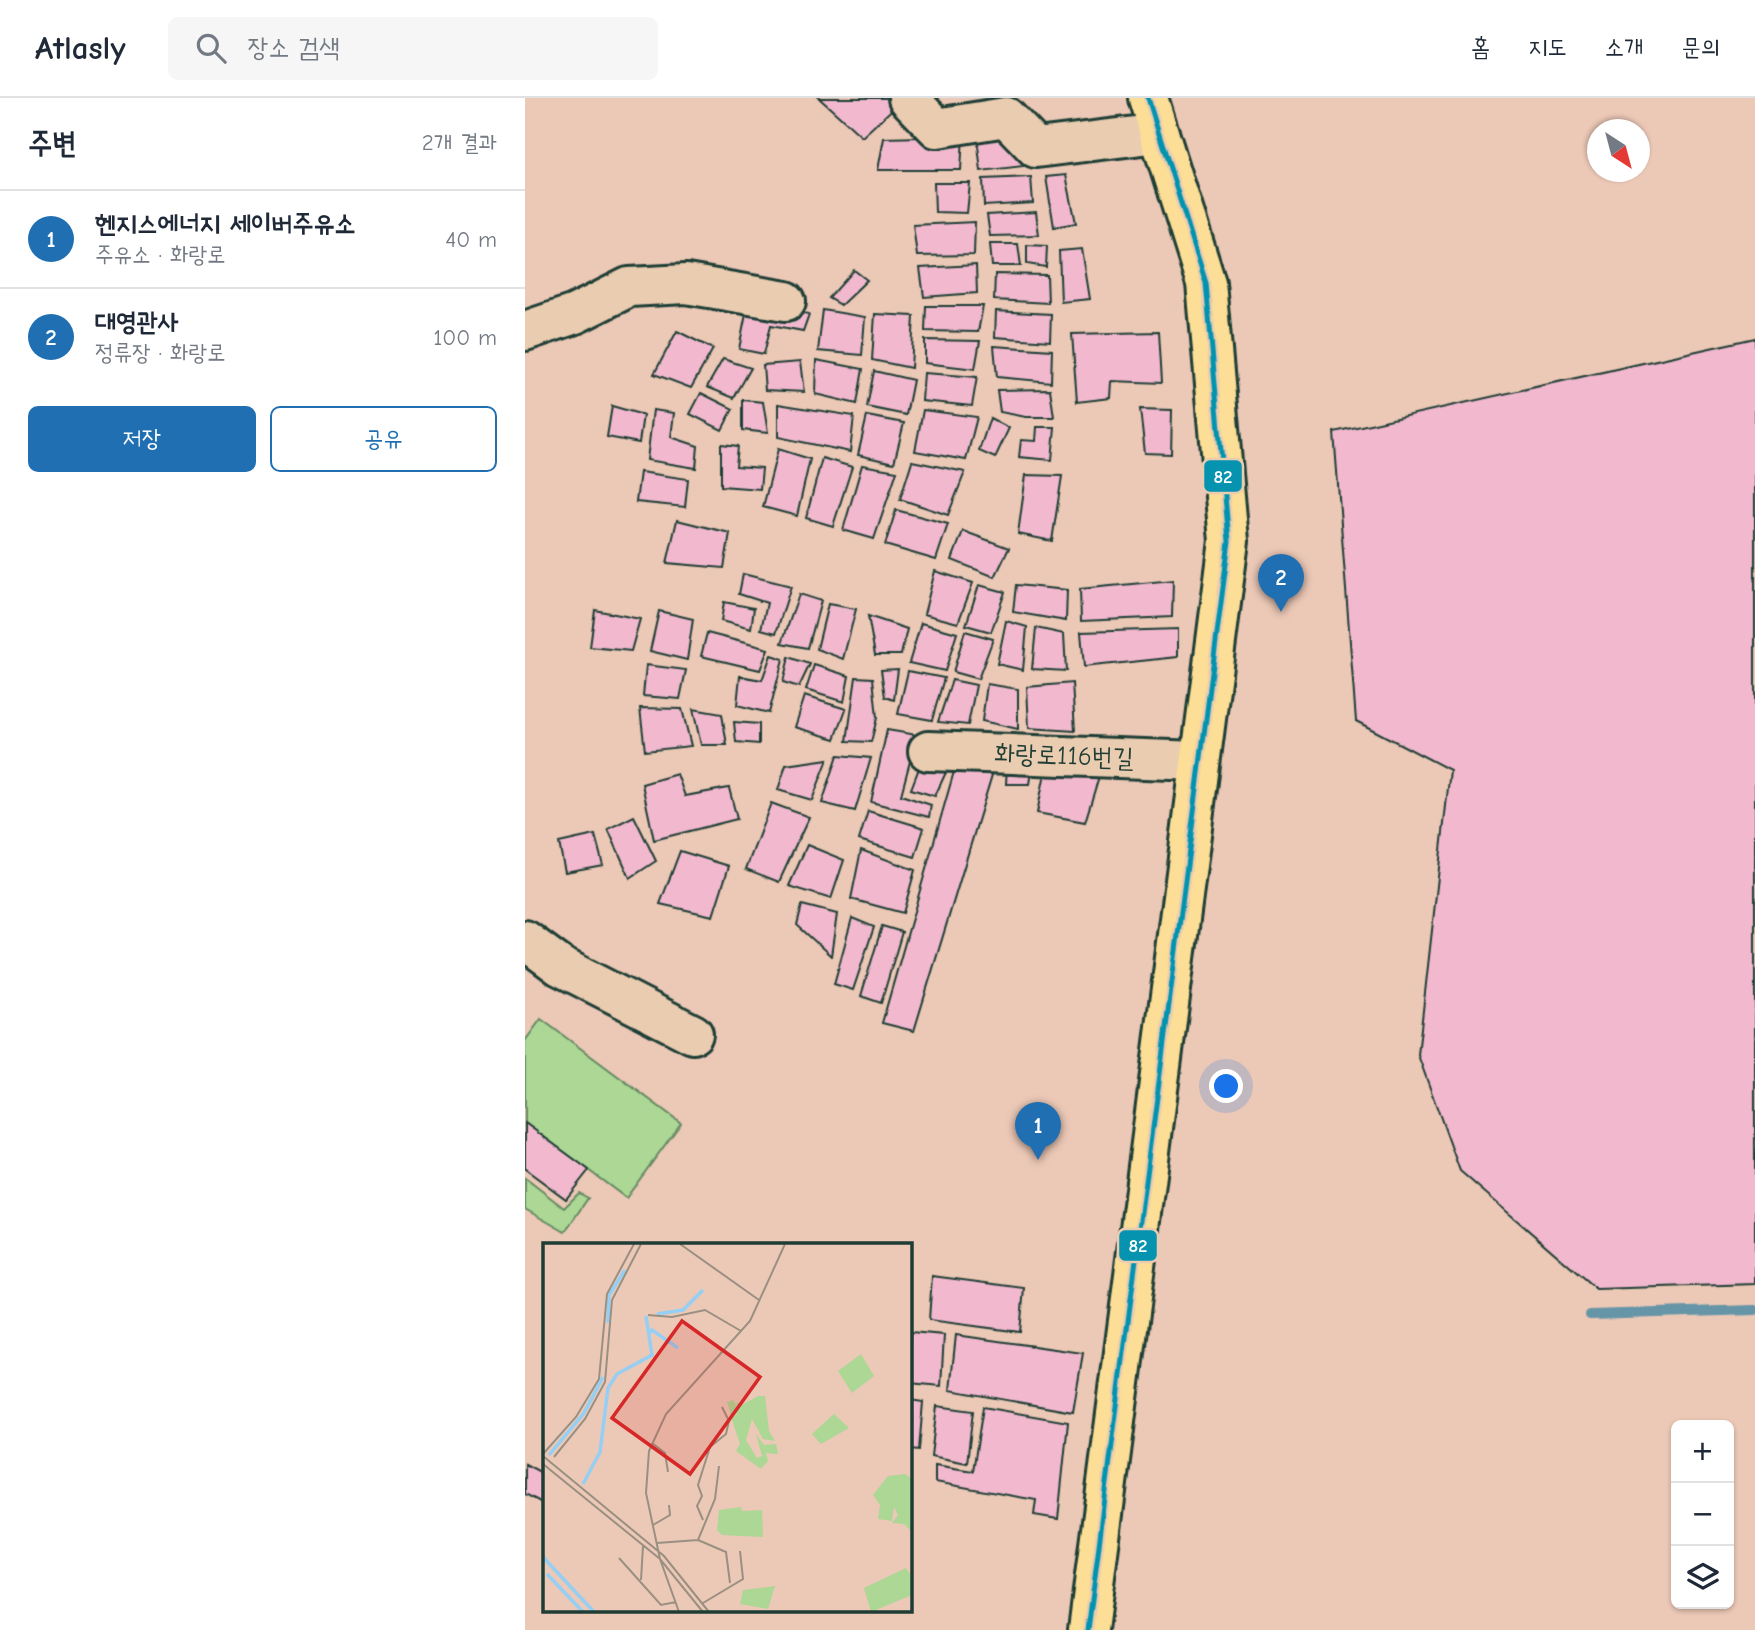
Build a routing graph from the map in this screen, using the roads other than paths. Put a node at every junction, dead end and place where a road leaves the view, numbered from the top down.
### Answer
1 (908, 98) edge
2 (1001, 107) edge
3 (1154, 116) edge
4 (786, 301) dead end
5 (525, 331) edge
6 (928, 751) dead end
7 (1200, 761) junction
8 (525, 940) edge
9 (693, 1034) dead end
10 (1088, 1630) edge

1 - 2 street
2 - 3 street
3 - 7 main road
4 - 5 street
6 - 7 street, 화랑로116번길
7 - 10 main road
8 - 9 street

